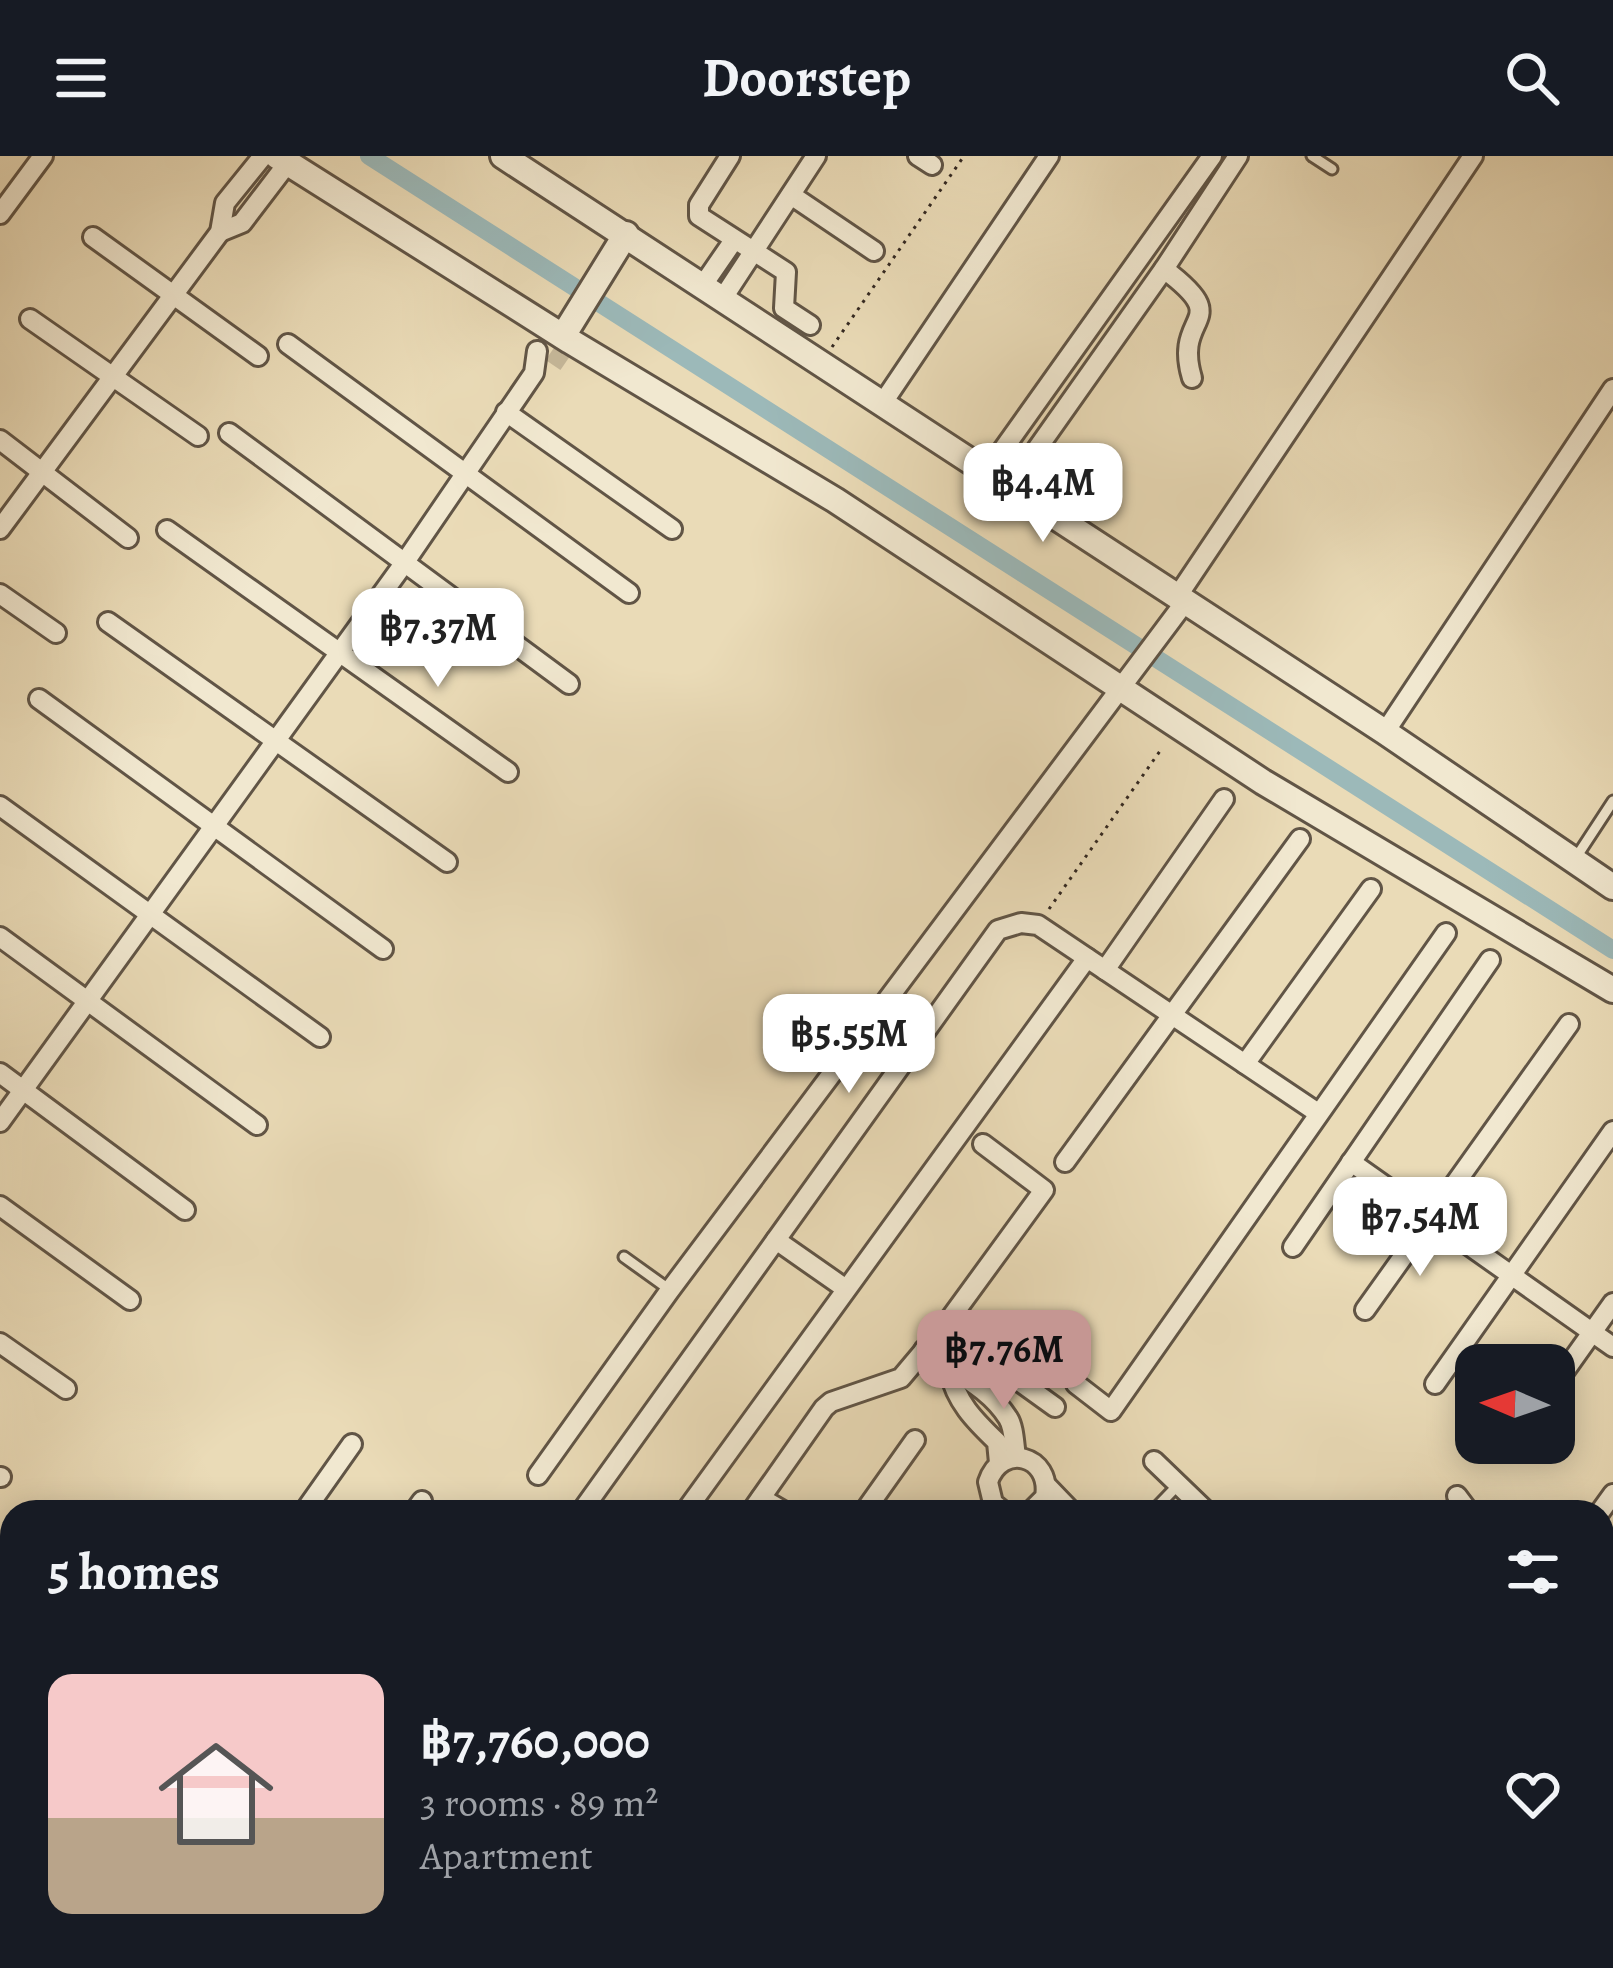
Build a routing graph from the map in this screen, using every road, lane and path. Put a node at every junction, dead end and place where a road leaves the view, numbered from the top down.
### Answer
1 (44, 156) edge
2 (503, 156) edge
3 (730, 156) edge
4 (816, 156) edge
5 (964, 156) edge
6 (1049, 156) edge
7 (1211, 156) edge
8 (1238, 156) edge
9 (1312, 156) edge
10 (1472, 156) edge
11 (276, 159) edge
12 (1332, 169) dead end
13 (791, 195) junction
14 (0, 214) edge
15 (626, 234) junction
16 (93, 237) dead end
17 (734, 239) junction
18 (874, 250) dead end
19 (754, 251) junction
20 (1164, 268) junction
21 (713, 292) junction
22 (172, 296) junction
23 (30, 319) dead end
24 (810, 325) dead end
25 (557, 343) junction
26 (288, 344) dead end
27 (258, 356) dead end
28 (820, 363) junction
29 (112, 377) junction
30 (1192, 378) dead end
31 (1613, 389) edge
32 (882, 404) junction
33 (506, 412) junction
34 (229, 433) dead end
35 (198, 436) dead end
36 (0, 440) edge
37 (42, 472) junction
38 (464, 472) junction
39 (986, 472) junction
40 (1010, 487) junction
41 (0, 529) edge
42 (672, 529) dead end
43 (167, 530) dead end
44 (128, 538) dead end
45 (405, 562) junction
46 (629, 593) dead end
47 (0, 594) edge
48 (1179, 605) junction
49 (108, 622) dead end
50 (56, 633) dead end
51 (337, 652) junction
52 (1126, 681) junction
53 (569, 684) dead end
54 (39, 699) dead end
55 (1385, 732) junction
56 (274, 742) junction
57 (1160, 751) dead end
58 (508, 772) dead end
59 (1224, 799) dead end
60 (1613, 801) edge
61 (0, 806) edge
62 (214, 824) junction
63 (1300, 839) dead end
64 (1574, 860) junction
65 (447, 862) dead end
66 (1613, 887) edge
67 (1371, 889) dead end
68 (154, 914) junction
69 (1038, 925) junction
70 (1446, 933) dead end
71 (0, 938) edge
72 (383, 949) dead end
73 (1087, 958) junction
74 (1490, 960) dead end
75 (1105, 970) junction
76 (1613, 990) edge
77 (88, 1002) junction
78 (1172, 1015) junction
79 (1569, 1024) dead end
80 (320, 1037) dead end
81 (1245, 1064) junction
82 (0, 1073) edge
83 (25, 1090) junction
84 (1318, 1113) junction
85 (0, 1122) edge
86 (257, 1125) dead end
87 (1613, 1131) edge
88 (983, 1144) dead end
89 (1065, 1162) dead end
90 (1352, 1162) junction
91 (0, 1206) edge
92 (185, 1210) dead end
93 (1431, 1218) junction
94 (776, 1240) junction
95 (1294, 1247) dead end
96 (625, 1257) dead end
97 (1512, 1275) junction
98 (846, 1289) junction
99 (670, 1290) junction
100 (130, 1300) dead end
101 (1613, 1303) edge
102 (1365, 1310) dead end
103 (944, 1327) junction
104 (1593, 1332) junction
105 (0, 1342) edge
106 (1613, 1347) edge
107 (924, 1350) junction
108 (1575, 1357) edge
109 (1076, 1384) dead end
110 (1435, 1384) dead end
111 (66, 1389) dead end
112 (1054, 1407) dead end
113 (914, 1440) dead end
114 (352, 1444) dead end
115 (1007, 1459) junction
116 (1154, 1461) dead end
117 (538, 1475) dead end
118 (1180, 1484) junction
119 (1047, 1486) junction
120 (312, 1500) edge
121 (590, 1500) edge
122 (694, 1500) edge
123 (760, 1500) edge
124 (872, 1500) edge
125 (991, 1500) edge
126 (1042, 1500) edge
127 (1060, 1500) edge
128 (1164, 1500) edge
129 (1195, 1500) edge

1 - 14 street
2 - 15 street
3 - 17 street
4 - 13 street
5 - 28 path
6 - 32 street
7 - 39 street
8 - 20 street
9 - 12 lane
10 - 48 street
11 - 22 street
11 - 25 street
13 - 18 street
13 - 19 street
15 - 21 street
15 - 25 street
16 - 22 street
17 - 19 street
17 - 21 street
19 - 21 street
19 - 24 street
20 - 30 street
20 - 40 street
21 - 28 street
22 - 27 street
22 - 29 street
23 - 29 street
25 - 33 street
25 - 52 street
26 - 38 street
28 - 32 street
29 - 35 street
29 - 37 street
31 - 55 street
32 - 39 street
33 - 38 street
33 - 42 street
34 - 45 street
36 - 37 street
37 - 41 street
37 - 44 street
38 - 45 street
38 - 46 street
39 - 40 street
40 - 48 street
43 - 51 street
45 - 51 street
45 - 53 street
47 - 50 street
48 - 52 street
48 - 55 street
49 - 56 street
51 - 56 street
51 - 58 street
52 - 76 street
52 - 99 street
54 - 62 street
55 - 64 street
56 - 62 street
56 - 65 street
57 - 69 path
59 - 75 street
60 - 64 lane
61 - 68 street
62 - 68 street
62 - 72 street
63 - 78 street
64 - 66 street
67 - 81 street
68 - 77 street
68 - 80 street
69 - 73 street
69 - 94 street
70 - 84 street
71 - 77 street
73 - 75 street
73 - 98 street
74 - 90 street
75 - 78 street
77 - 83 street
77 - 86 street
78 - 81 street
78 - 89 street
79 - 93 street
81 - 84 street
82 - 83 street
83 - 85 street
83 - 92 street
84 - 109 street
87 - 97 street
88 - 103 street
90 - 93 street
90 - 95 street
91 - 100 street
93 - 97 street
93 - 102 street
94 - 98 street
94 - 121 street
96 - 99 lane
97 - 104 street
97 - 110 street
98 - 122 street
99 - 117 street
101 - 104 street
103 - 107 street
103 - 112 street
104 - 106 street
104 - 108 street
105 - 111 street
107 - 115 street
107 - 123 street
113 - 124 street
114 - 120 street
115 - 119 street
115 - 125 street
116 - 118 street
118 - 128 lane
118 - 129 street
119 - 126 street
119 - 127 street

